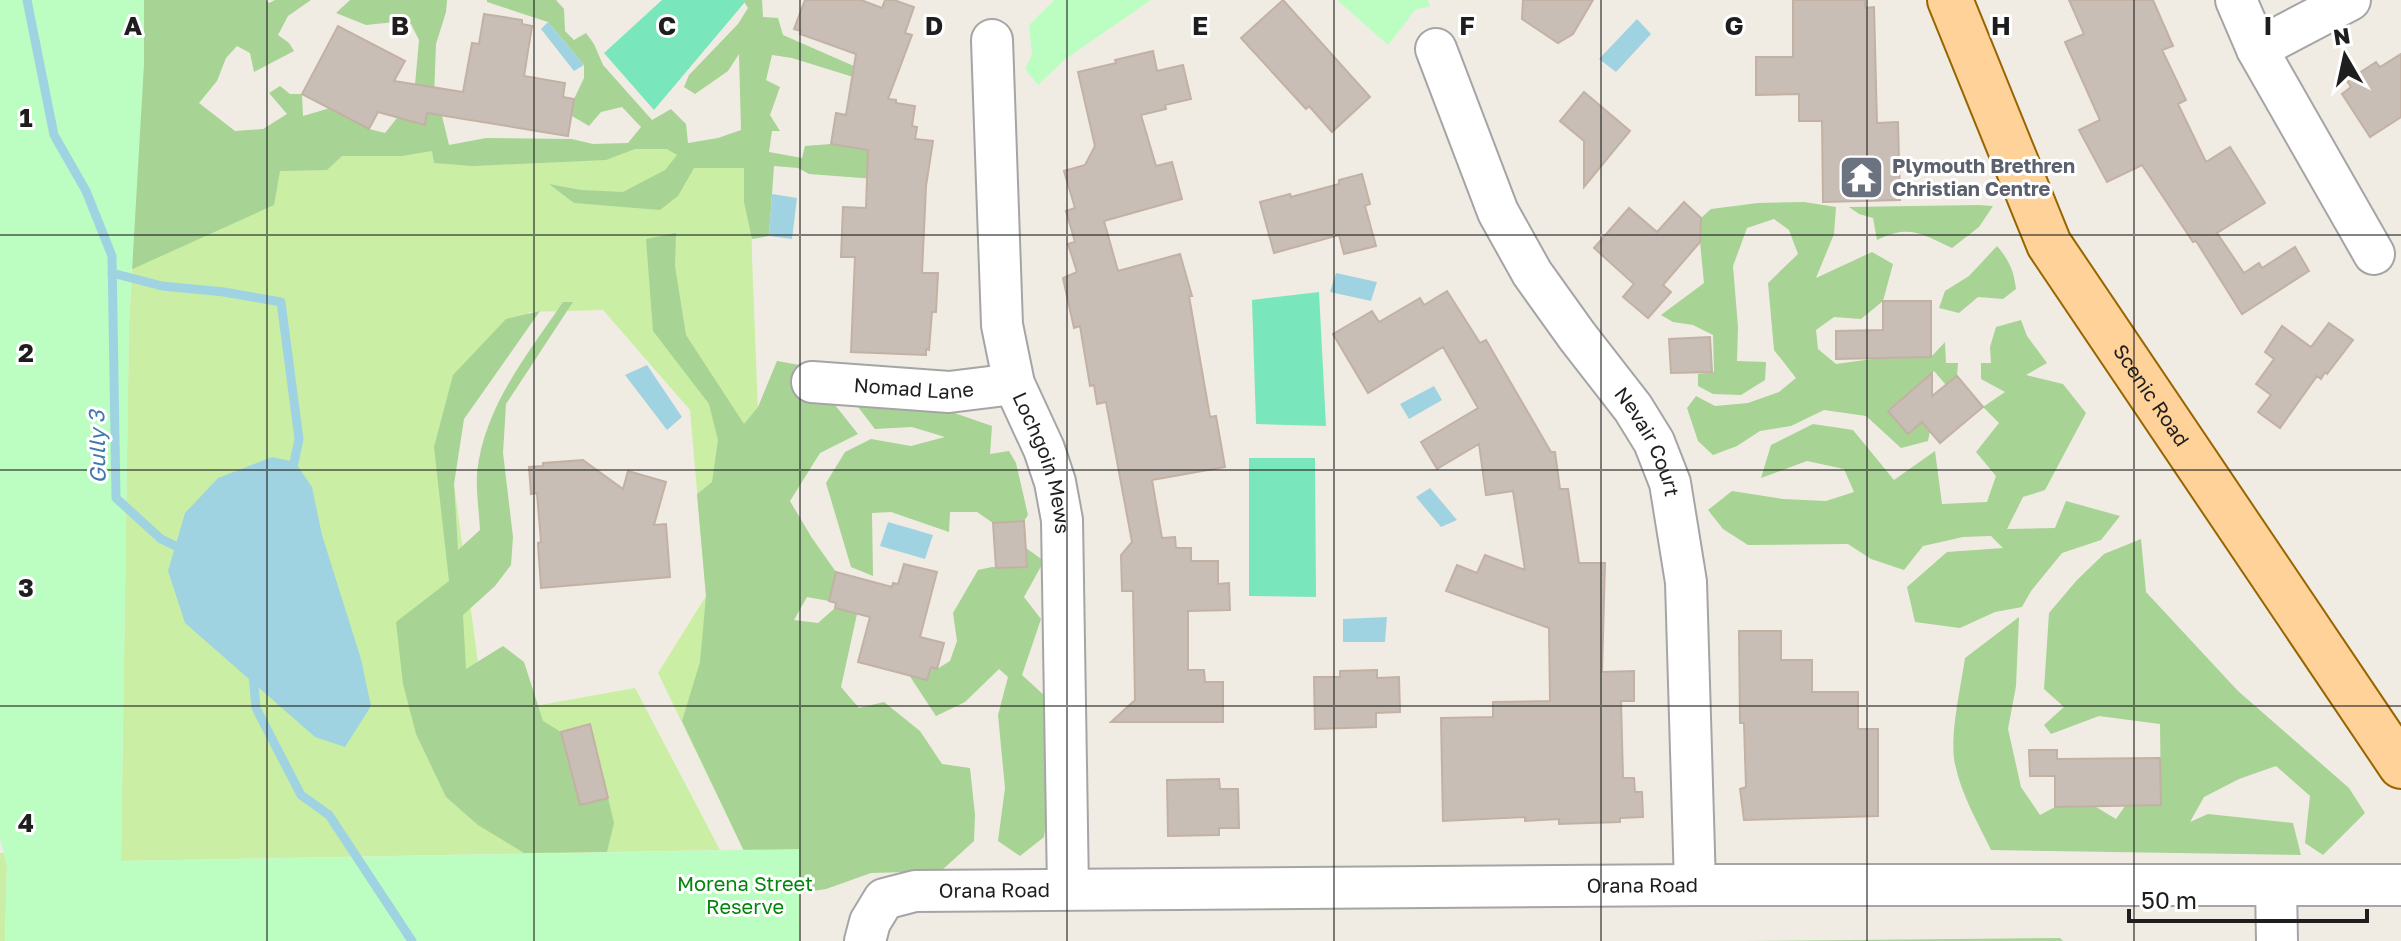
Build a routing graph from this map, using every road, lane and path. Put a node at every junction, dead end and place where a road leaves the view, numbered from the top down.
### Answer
1 (1950, 0) edge
2 (2236, 0) edge
3 (2350, 0) edge
4 (992, 40) dead end
5 (1436, 49) dead end
6 (2257, 49) junction
7 (2374, 254) dead end
8 (812, 382) dead end
9 (1014, 384) junction
10 (2401, 766) edge
11 (1695, 885) junction
12 (2276, 885) junction
13 (2401, 885) edge
14 (1068, 889) junction
15 (865, 941) edge
16 (2277, 941) edge

1 - 10 main road, Scenic Road
2 - 6 street
3 - 6 street
4 - 9 street, Lochgoin Mews
5 - 11 street, Nevair Court
6 - 7 street
8 - 9 street, Nomad Lane
9 - 14 street, Lochgoin Mews
11 - 12 street, Orana Road
11 - 14 street, Orana Road
12 - 13 street, Orana Road
12 - 16 street
14 - 15 street, Orana Road

